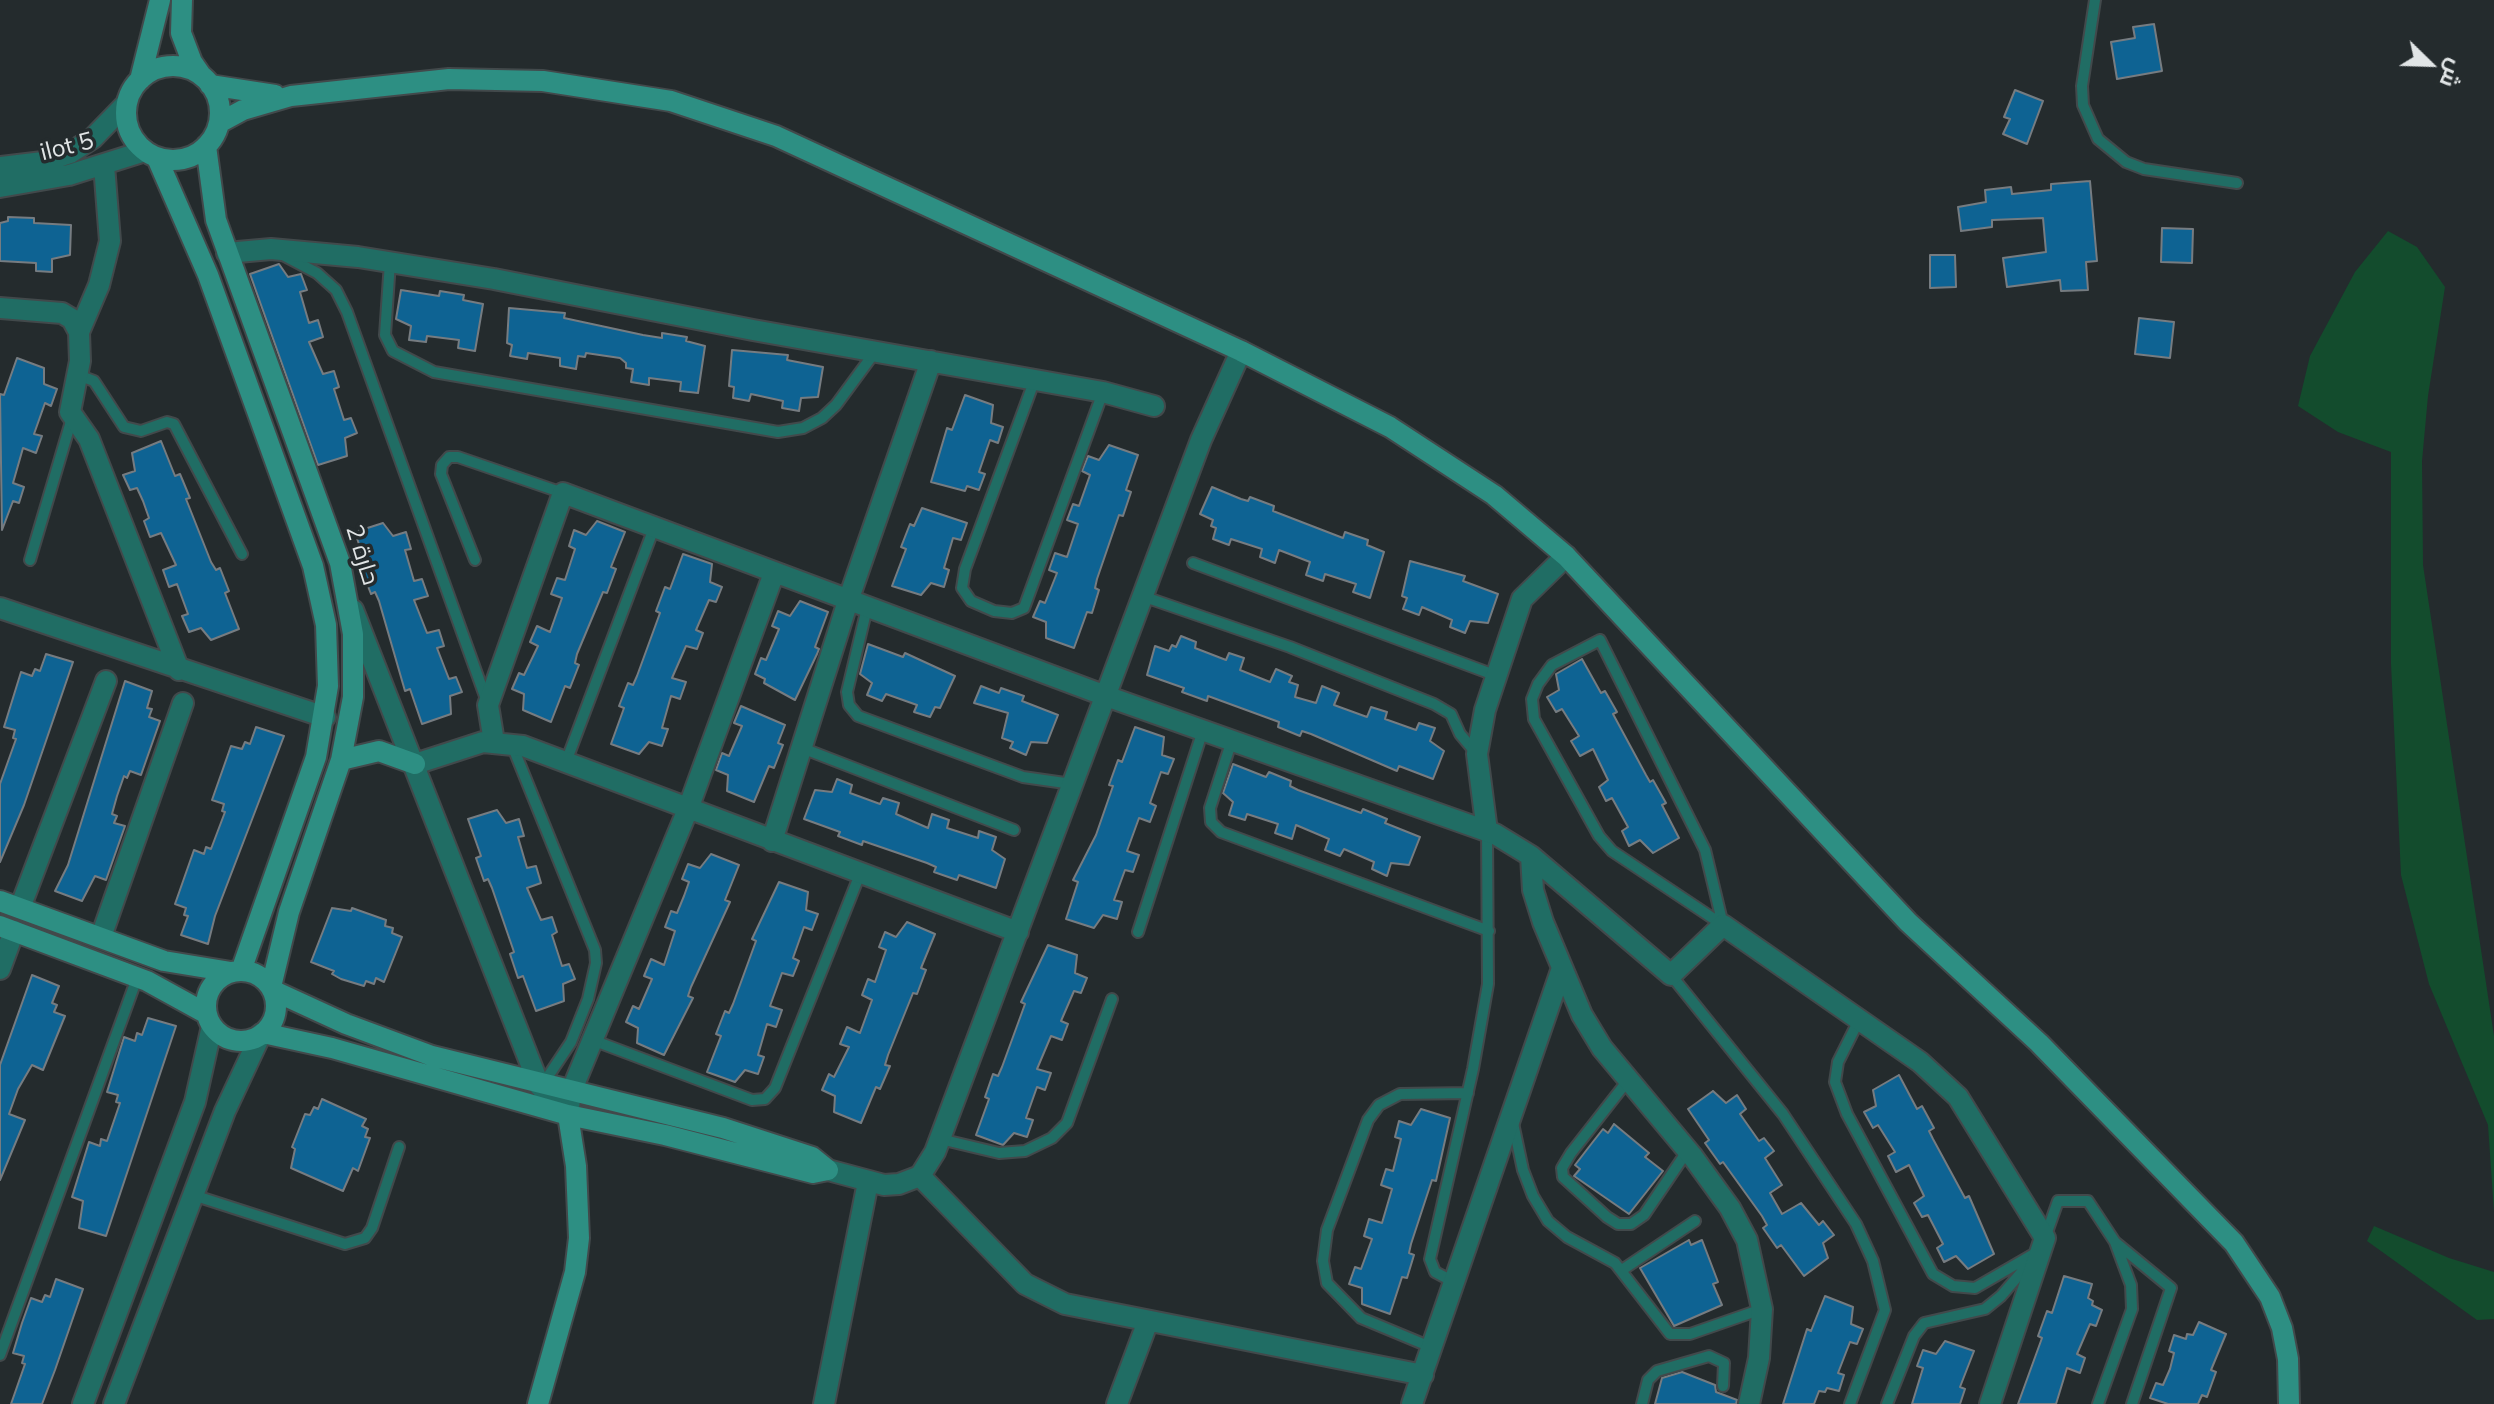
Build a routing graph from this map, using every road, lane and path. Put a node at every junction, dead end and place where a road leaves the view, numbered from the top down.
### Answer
1 (160, 0) edge
2 (182, 0) edge
3 (2095, 0) edge
4 (140, 80) junction
5 (206, 80) junction
6 (291, 96) junction
7 (127, 103) junction
8 (219, 123) junction
9 (206, 146) junction
10 (151, 154) junction
11 (104, 165) junction
12 (0, 167) edge
13 (2237, 183) dead end
14 (0, 187) edge
15 (271, 249) junction
16 (227, 253) junction
17 (390, 262) junction
18 (1, 312) edge
19 (79, 332) junction
20 (875, 351) junction
21 (1241, 351) junction
22 (931, 361) junction
23 (78, 375) junction
24 (1035, 379) junction
25 (1103, 392) junction
26 (1154, 406) dead end
27 (72, 418) junction
28 (563, 493) junction
29 (654, 528) junction
30 (242, 554) dead end
31 (1566, 556) junction
32 (30, 560) dead end
33 (475, 560) dead end
34 (1193, 563) dead end
35 (774, 573) junction
36 (1142, 596) junction
37 (350, 602) junction
38 (858, 605) junction
39 (0, 608) edge
40 (179, 670) junction
41 (1497, 676) junction
42 (106, 681) dead end
43 (1106, 696) junction
44 (183, 703) dead end
45 (488, 705) junction
46 (325, 717) junction
47 (1203, 730) junction
48 (1232, 740) junction
49 (502, 742) junction
50 (802, 748) junction
51 (1477, 754) junction
52 (341, 760) junction
53 (566, 762) junction
54 (415, 764) junction
55 (1072, 784) junction
56 (688, 809) junction
57 (1014, 830) dead end
58 (1487, 831) junction
59 (772, 841) junction
60 (1531, 856) junction
61 (860, 874) junction
62 (0, 901) edge
63 (20, 908) junction
64 (1723, 925) junction
65 (7, 929) edge
66 (1489, 931) junction
67 (1018, 932) junction
68 (1138, 932) dead end
69 (101, 937) junction
70 (0, 969) edge
71 (236, 971) junction
72 (1561, 971) junction
73 (1671, 975) junction
74 (137, 978) junction
75 (272, 988) junction
76 (1112, 999) dead end
77 (210, 1020) junction
78 (1859, 1020) junction
79 (262, 1034) junction
80 (595, 1041) junction
81 (1629, 1079) junction
82 (540, 1085) junction
83 (571, 1092) junction
84 (1468, 1093) junction
85 (568, 1115) junction
86 (1512, 1118) junction
87 (940, 1139) junction
88 (399, 1147) dead end
89 (1688, 1150) junction
90 (828, 1170) junction
91 (920, 1176) junction
92 (868, 1182) junction
93 (193, 1195) junction
94 (1695, 1221) dead end
95 (2115, 1242) junction
96 (2043, 1244) junction
97 (1622, 1270) junction
98 (1456, 1283) junction
99 (1762, 1309) junction
100 (1148, 1321) junction
101 (1433, 1348) junction
102 (0, 1355) edge
103 (1423, 1375) junction
104 (1723, 1386) dead end
105 (83, 1404) edge
106 (114, 1404) edge
107 (538, 1404) edge
108 (824, 1404) edge
109 (1117, 1404) edge
110 (1412, 1404) edge
111 (1642, 1404) edge
112 (1749, 1404) edge
113 (1850, 1404) edge
114 (1887, 1404) edge
115 (1990, 1404) edge
116 (2098, 1404) edge
117 (2132, 1404) edge
118 (2289, 1404) edge

1 - 4 street
2 - 5 street
3 - 13 lane
4 - 5 street
4 - 7 street
5 - 6 street
5 - 8 street
6 - 8 street
6 - 21 street
7 - 10 street
7 - 12 street
8 - 9 street
9 - 10 street
9 - 16 street, حارة 2
10 - 11 street, ilot 5
10 - 46 street, حارة 2
11 - 14 street, ilot 5
11 - 19 street
15 - 16 street
15 - 17 street
15 - 45 lane
16 - 37 street, حارة 2
17 - 20 street
17 - 20 lane
18 - 19 street
19 - 23 street
20 - 22 street
21 - 31 street
21 - 36 street
22 - 24 street
22 - 38 street
23 - 27 street
23 - 30 lane
24 - 25 street
24 - 25 lane
25 - 26 street
27 - 32 lane
27 - 40 street
28 - 29 street
28 - 33 lane
28 - 45 street
29 - 35 street
29 - 53 lane
31 - 41 street
31 - 118 street
34 - 41 lane
35 - 38 street
35 - 56 street
36 - 43 street
36 - 51 lane
37 - 52 street, حارة 2
37 - 54 street
38 - 43 street
38 - 50 street
38 - 55 lane
39 - 40 street
40 - 46 street
41 - 51 street
42 - 63 street
43 - 47 street
43 - 55 street
44 - 69 street
45 - 49 street
46 - 71 street, حارة 2
47 - 48 street
47 - 68 lane
48 - 58 street
48 - 66 lane
49 - 53 street
49 - 54 street
49 - 82 lane
50 - 57 lane
50 - 59 street
51 - 58 street
52 - 54 street
52 - 75 street, حارة 2
53 - 56 street
54 - 82 street
55 - 67 street
56 - 59 street
56 - 80 street
58 - 60 street
58 - 66 lane
59 - 61 street
60 - 72 street
60 - 73 street
61 - 67 street
61 - 80 lane
62 - 63 street
63 - 69 street
64 - 64 lane
64 - 73 street
64 - 78 street
65 - 70 street
65 - 74 street
66 - 84 lane
67 - 87 street
69 - 71 street
71 - 75 street
71 - 77 street
72 - 81 street
72 - 86 street
73 - 113 lane
74 - 77 street
74 - 102 lane
75 - 79 street
75 - 82 street
76 - 87 lane
77 - 79 street
77 - 105 street
78 - 96 street
78 - 96 lane
79 - 85 street
79 - 93 street
80 - 83 street
81 - 89 street
81 - 89 lane
82 - 83 street
82 - 85 street
83 - 85 street
83 - 90 street
84 - 98 lane
84 - 101 lane
85 - 90 street
85 - 107 street
86 - 97 lane
86 - 98 street
87 - 91 street
88 - 93 lane
89 - 99 street
90 - 92 street
91 - 92 street
91 - 100 street
92 - 108 street
93 - 106 street
94 - 97 lane
95 - 96 lane
95 - 116 lane
95 - 117 lane
96 - 114 lane
96 - 115 street
97 - 99 lane
98 - 101 street
99 - 112 street
100 - 103 street
100 - 109 street
101 - 103 street
103 - 110 street
104 - 111 lane

